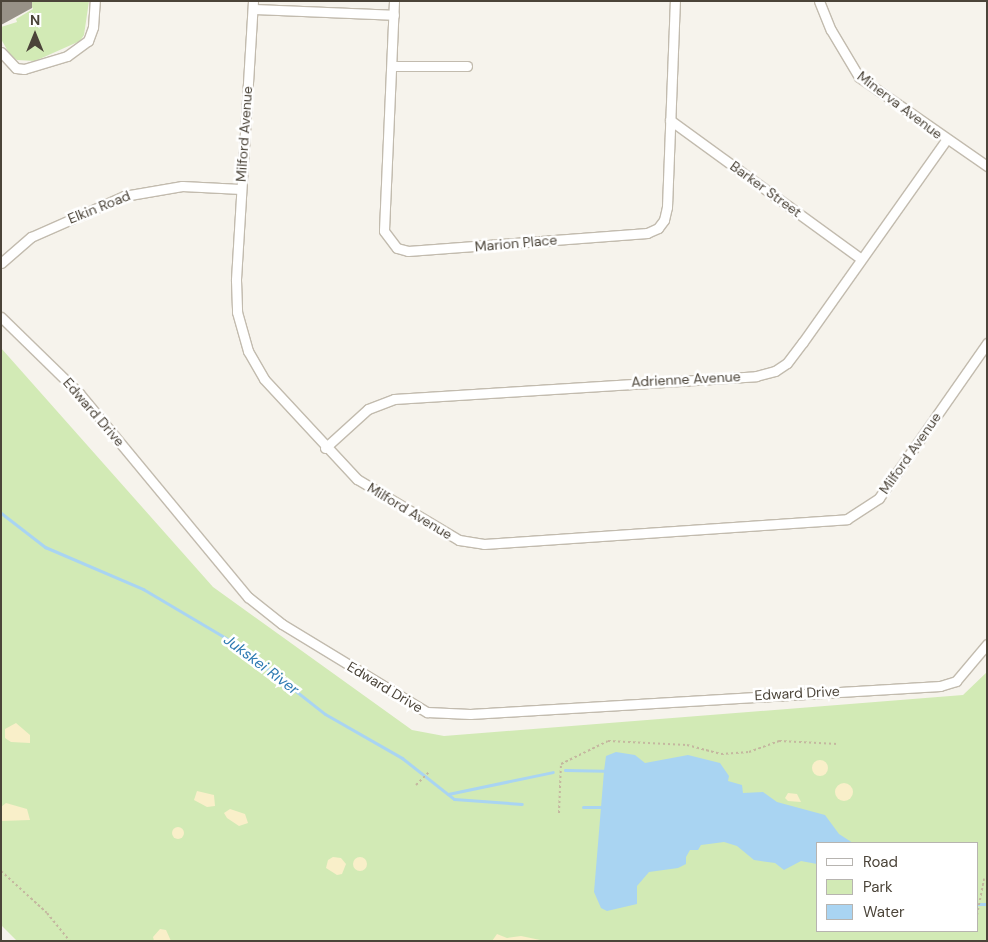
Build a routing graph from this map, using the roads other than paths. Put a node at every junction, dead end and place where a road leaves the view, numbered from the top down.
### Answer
1 (95, 1) edge
2 (394, 1) edge
3 (675, 1) edge
4 (819, 1) edge
5 (253, 5) edge
6 (394, 15) junction
7 (1, 52) edge
8 (392, 66) junction
9 (468, 66) dead end
10 (670, 120) junction
11 (946, 140) junction
12 (987, 166) edge
13 (240, 189) junction
14 (862, 259) junction
15 (1, 263) edge
16 (1, 317) edge
17 (987, 343) edge
18 (325, 448) junction
19 (987, 644) edge

1 - 7 street
2 - 6 street, Marion Place
3 - 10 street, Marion Place
4 - 11 street, Minerva Avenue
5 - 6 street
5 - 13 street, Milford Avenue
6 - 8 street, Marion Place
8 - 9 street
8 - 10 street, Marion Place
10 - 14 street, Barker Street
11 - 12 street, Minerva Avenue
11 - 14 street, Adrienne Avenue
13 - 15 street, Elkin Road
13 - 18 street, Milford Avenue
14 - 18 street, Adrienne Avenue
16 - 19 street, Edward Drive
17 - 18 street, Milford Avenue

